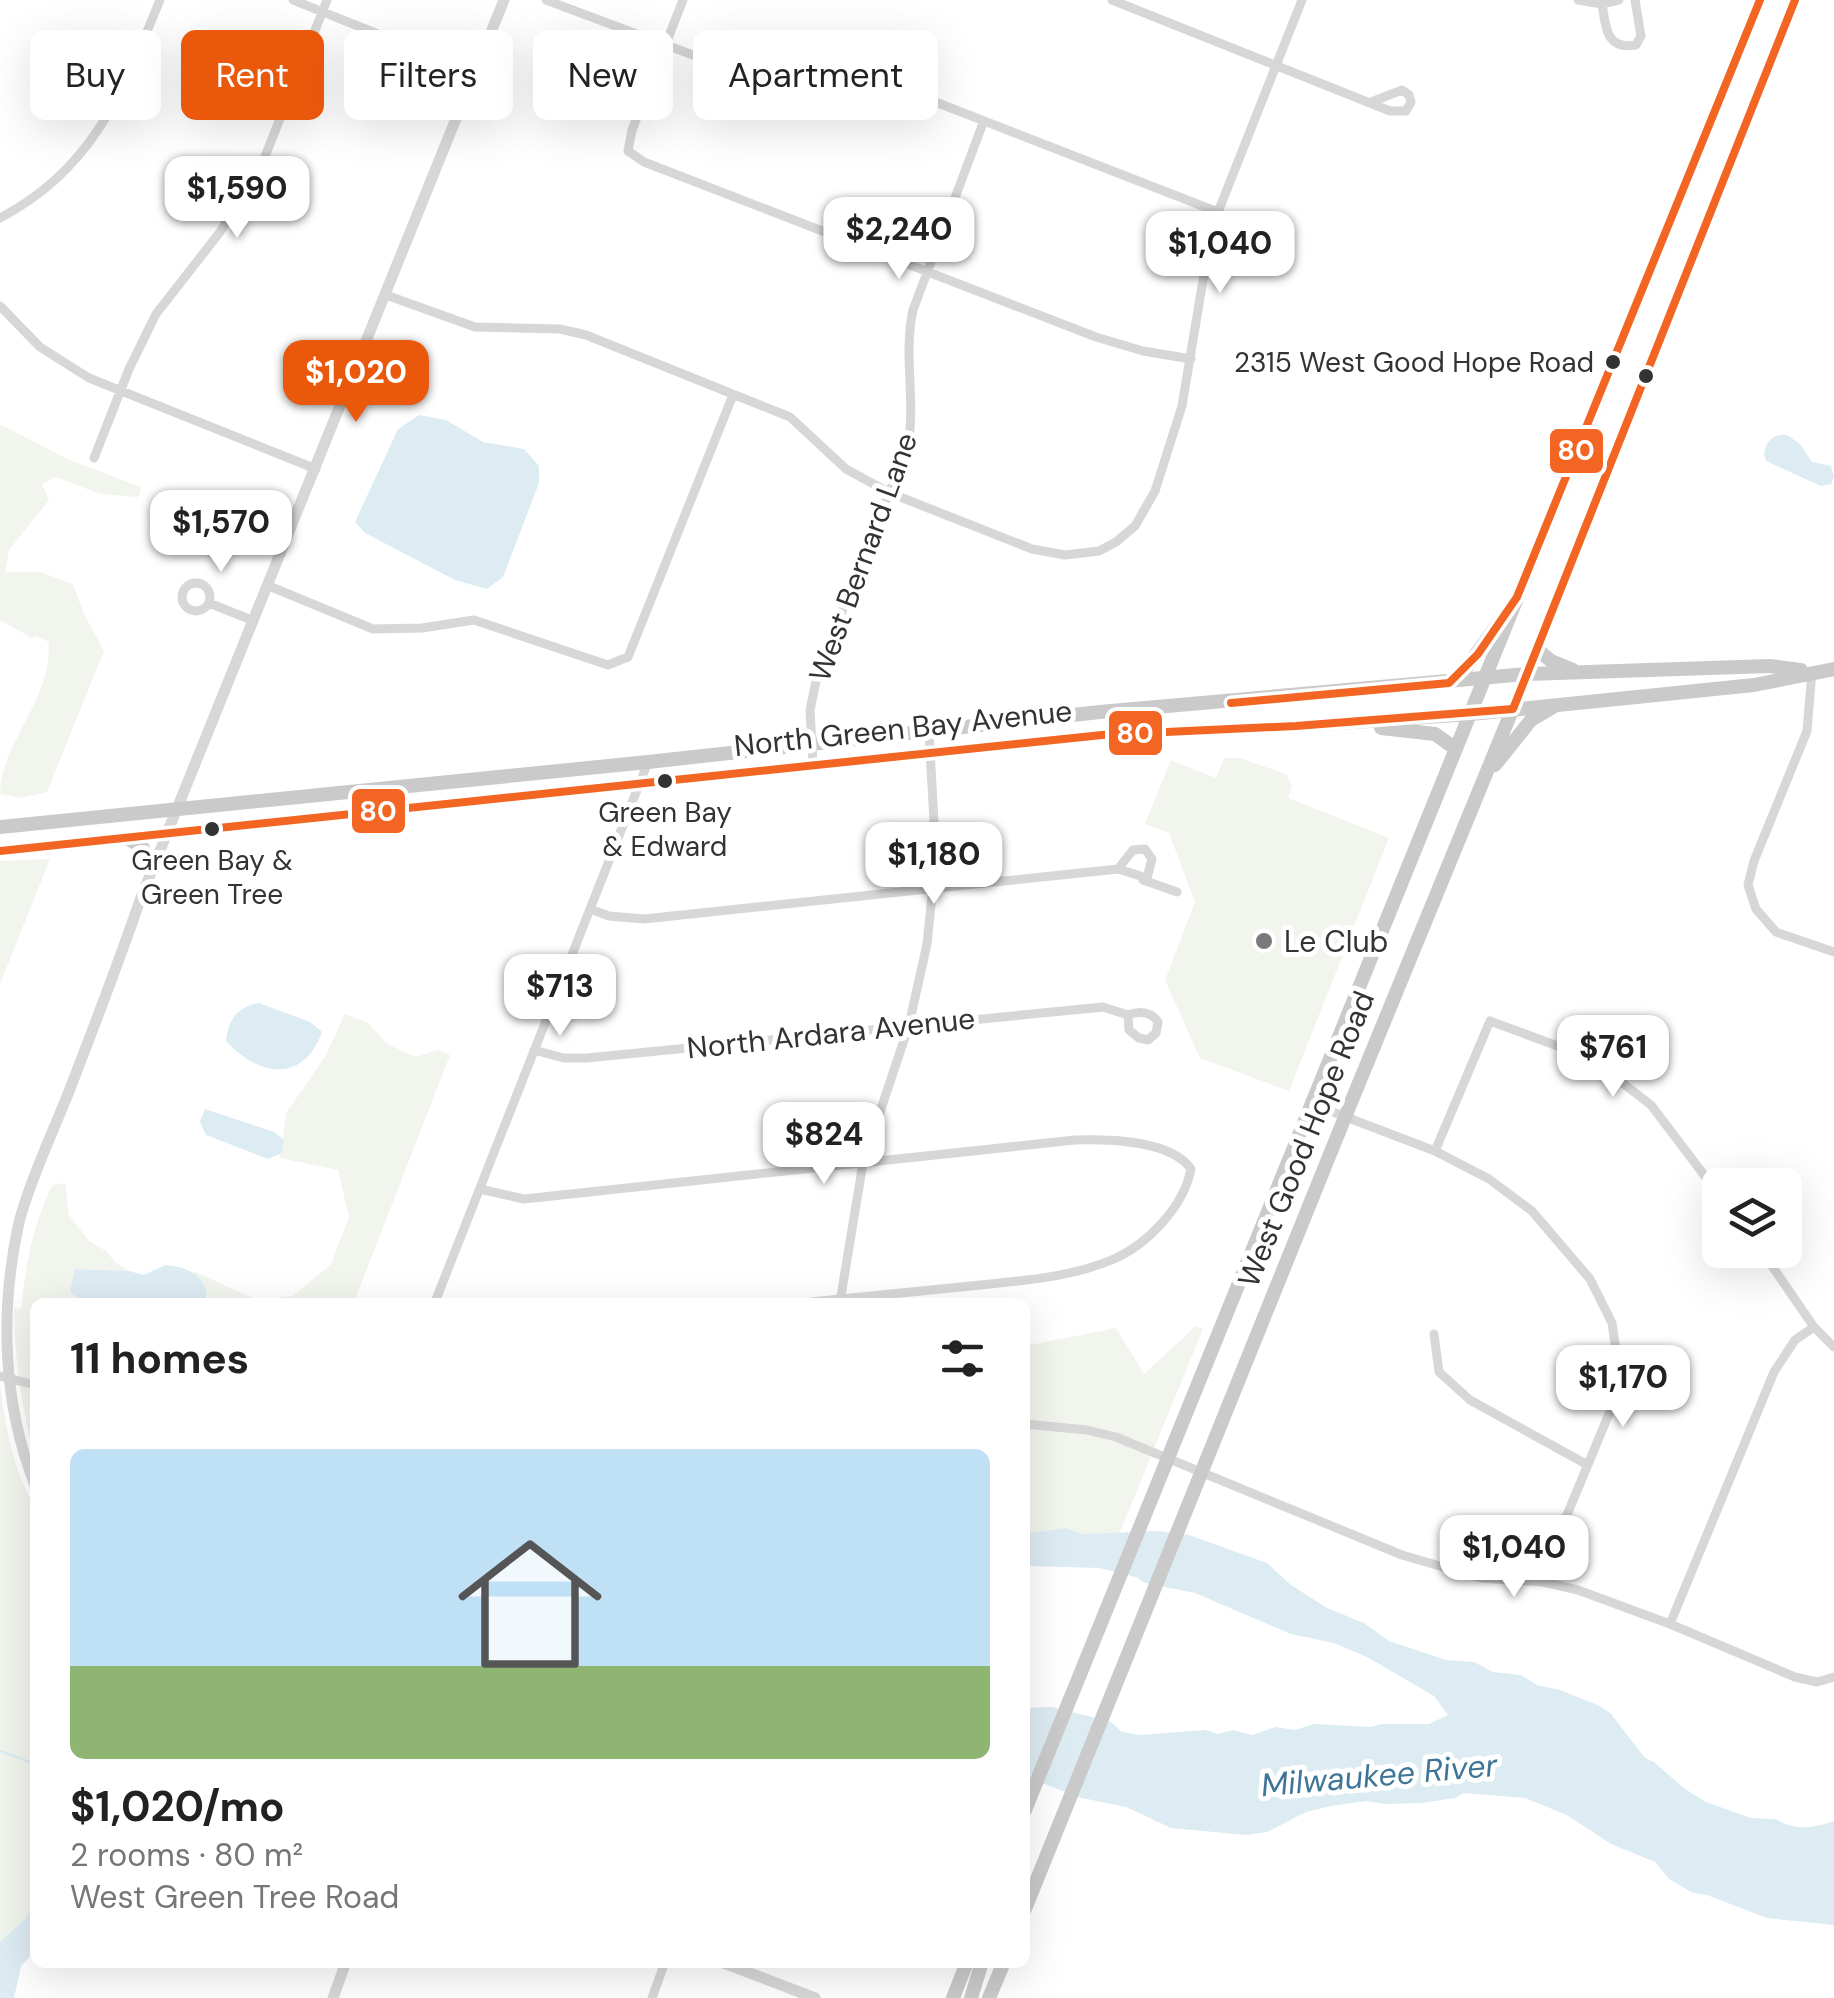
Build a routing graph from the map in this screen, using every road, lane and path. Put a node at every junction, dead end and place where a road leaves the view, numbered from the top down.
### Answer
1 (160, 0) edge
2 (293, 0) edge
3 (328, 0) edge
4 (504, 0) edge
5 (546, 0) edge
6 (683, 0) edge
7 (1112, 0) edge
8 (1302, 0) edge
9 (1578, 0) edge
10 (1620, 0) edge
11 (1635, 0) edge
12 (1760, 0) edge
13 (1795, 0) edge
14 (1602, 4) junction
15 (322, 12) junction
16 (368, 30) edge
17 (492, 30) edge
18 (624, 30) edge
19 (671, 30) edge
20 (673, 49) edge
21 (1276, 64) junction
22 (1371, 102) dead end
23 (455, 120) edge
24 (636, 120) edge
25 (983, 123) junction
26 (1218, 212) junction
27 (0, 218) edge
28 (925, 271) junction
29 (386, 295) junction
30 (0, 306) edge
31 (1191, 359) junction
32 (119, 391) junction
33 (733, 395) junction
34 (94, 458) dead end
35 (316, 469) junction
36 (890, 493) junction
37 (269, 586) junction
38 (1517, 597) junction
39 (209, 603) dead end
40 (254, 621) junction
41 (1537, 648) junction
42 (1834, 669) edge
43 (1812, 671) junction
44 (1583, 673) junction
45 (1528, 674) junction
46 (1484, 679) junction
47 (1449, 682) junction
48 (1558, 704) junction
49 (1513, 709) junction
50 (1470, 714) junction
51 (1325, 724) junction
52 (929, 732) junction
53 (812, 744) junction
54 (1456, 749) junction
55 (931, 753) junction
56 (648, 762) junction
57 (813, 764) junction
58 (1484, 778) junction
59 (640, 784) junction
60 (176, 812) junction
61 (0, 827) edge
62 (168, 834) junction
63 (126, 838) junction
64 (0, 850) edge
65 (154, 866) junction
66 (1118, 869) junction
67 (1141, 878) junction
68 (934, 888) junction
69 (1177, 892) dead end
70 (590, 909) junction
71 (1834, 952) edge
72 (1128, 1015) dead end
73 (910, 1025) junction
74 (534, 1050) junction
75 (1312, 1104) junction
76 (1344, 1116) junction
77 (1435, 1150) junction
78 (863, 1163) junction
79 (1702, 1172) edge
80 (480, 1189) junction
81 (1773, 1268) edge
82 (437, 1298) edge
83 (840, 1298) edge
84 (866, 1298) edge
85 (1814, 1326) junction
86 (1434, 1334) dead end
87 (1834, 1347) edge
88 (4, 1377) edge
89 (30, 1385) edge
90 (1030, 1424) edge
91 (1168, 1457) junction
92 (1586, 1464) junction
93 (30, 1469) edge
94 (1201, 1474) junction
95 (1543, 1582) junction
96 (1670, 1624) junction
97 (1833, 1678) edge
98 (1030, 1798) edge
99 (1030, 1897) edge
100 (344, 1968) edge
101 (663, 1968) edge
102 (737, 1968) edge
103 (964, 1968) edge
104 (980, 1968) edge
105 (1002, 1968) edge
106 (334, 1998) edge
107 (652, 1998) edge
108 (815, 1998) edge
109 (952, 1998) edge
110 (971, 1998) edge
111 (990, 1998) edge

1 - 27 street
2 - 15 street
3 - 15 street
4 - 17 street
5 - 18 street
6 - 19 street
7 - 21 street
8 - 21 street
9 - 14 street
10 - 14 street
11 - 14 street
12 - 38 main road, West Good Hope Road
13 - 41 main road, West Good Hope Road
15 - 16 street
15 - 32 street
20 - 25 street
21 - 22 street
21 - 26 street
23 - 29 street
24 - 28 street
25 - 26 street
25 - 28 street, West Bernard Lane
26 - 31 street
28 - 31 street
28 - 36 street, West Bernard Lane
29 - 33 street
29 - 35 street
30 - 32 street
31 - 36 street
32 - 34 street
32 - 35 street
33 - 36 street
33 - 37 street
35 - 37 street
36 - 53 street, West Bernard Lane
37 - 40 street
38 - 46 main road, West Good Hope Road
38 - 47 main road
39 - 40 street
40 - 60 street
41 - 44 main road
41 - 45 main road, West Good Hope Road
42 - 43 main road, North Green Bay Avenue
43 - 44 main road, North Green Bay Avenue
43 - 48 main road, North Green Bay Avenue
43 - 71 street
44 - 45 main road, North Green Bay Avenue
45 - 46 main road, North Green Bay Avenue
45 - 49 main road, West Good Hope Road
46 - 47 main road, North Green Bay Avenue
46 - 50 main road, West Good Hope Road
47 - 52 main road, North Green Bay Avenue
48 - 49 main road, North Green Bay Avenue
48 - 58 main road
49 - 50 main road, North Green Bay Avenue
49 - 58 main road, West Good Hope Road
50 - 51 main road, North Green Bay Avenue
50 - 54 main road, West Good Hope Road
51 - 54 main road
51 - 55 main road, North Green Bay Avenue
52 - 53 main road, North Green Bay Avenue
52 - 55 street
53 - 56 main road, North Green Bay Avenue
53 - 57 street, West Bernard Lane
54 - 75 main road, West Good Hope Road
55 - 57 main road, North Green Bay Avenue
55 - 68 street
56 - 59 street
56 - 60 main road, North Green Bay Avenue
57 - 59 main road, North Green Bay Avenue
58 - 76 main road, West Good Hope Road
59 - 62 main road, North Green Bay Avenue
59 - 70 street
60 - 61 main road, North Green Bay Avenue
60 - 62 street
62 - 63 main road, North Green Bay Avenue
62 - 65 street
63 - 64 main road, North Green Bay Avenue
63 - 65 main road
65 - 88 street
66 - 67 street
66 - 67 street
66 - 68 street
67 - 69 street
68 - 70 street
68 - 73 street
70 - 74 street
72 - 73 street, North Ardara Avenue
73 - 74 street, North Ardara Avenue
73 - 78 street
74 - 80 street
75 - 76 street
75 - 91 main road, West Good Hope Road
76 - 77 street
76 - 94 main road, West Good Hope Road
77 - 79 street
77 - 92 street
78 - 80 street
78 - 83 street
78 - 84 street
80 - 82 street
81 - 85 street
85 - 87 street
85 - 96 street
86 - 92 street
88 - 89 street
88 - 93 street
90 - 91 street
91 - 94 street
91 - 98 main road, West Good Hope Road
92 - 95 street
94 - 95 street
94 - 99 main road, West Good Hope Road
95 - 96 street
96 - 97 street
100 - 106 street
101 - 107 street
102 - 108 street
103 - 109 main road
104 - 110 main road
105 - 111 main road

